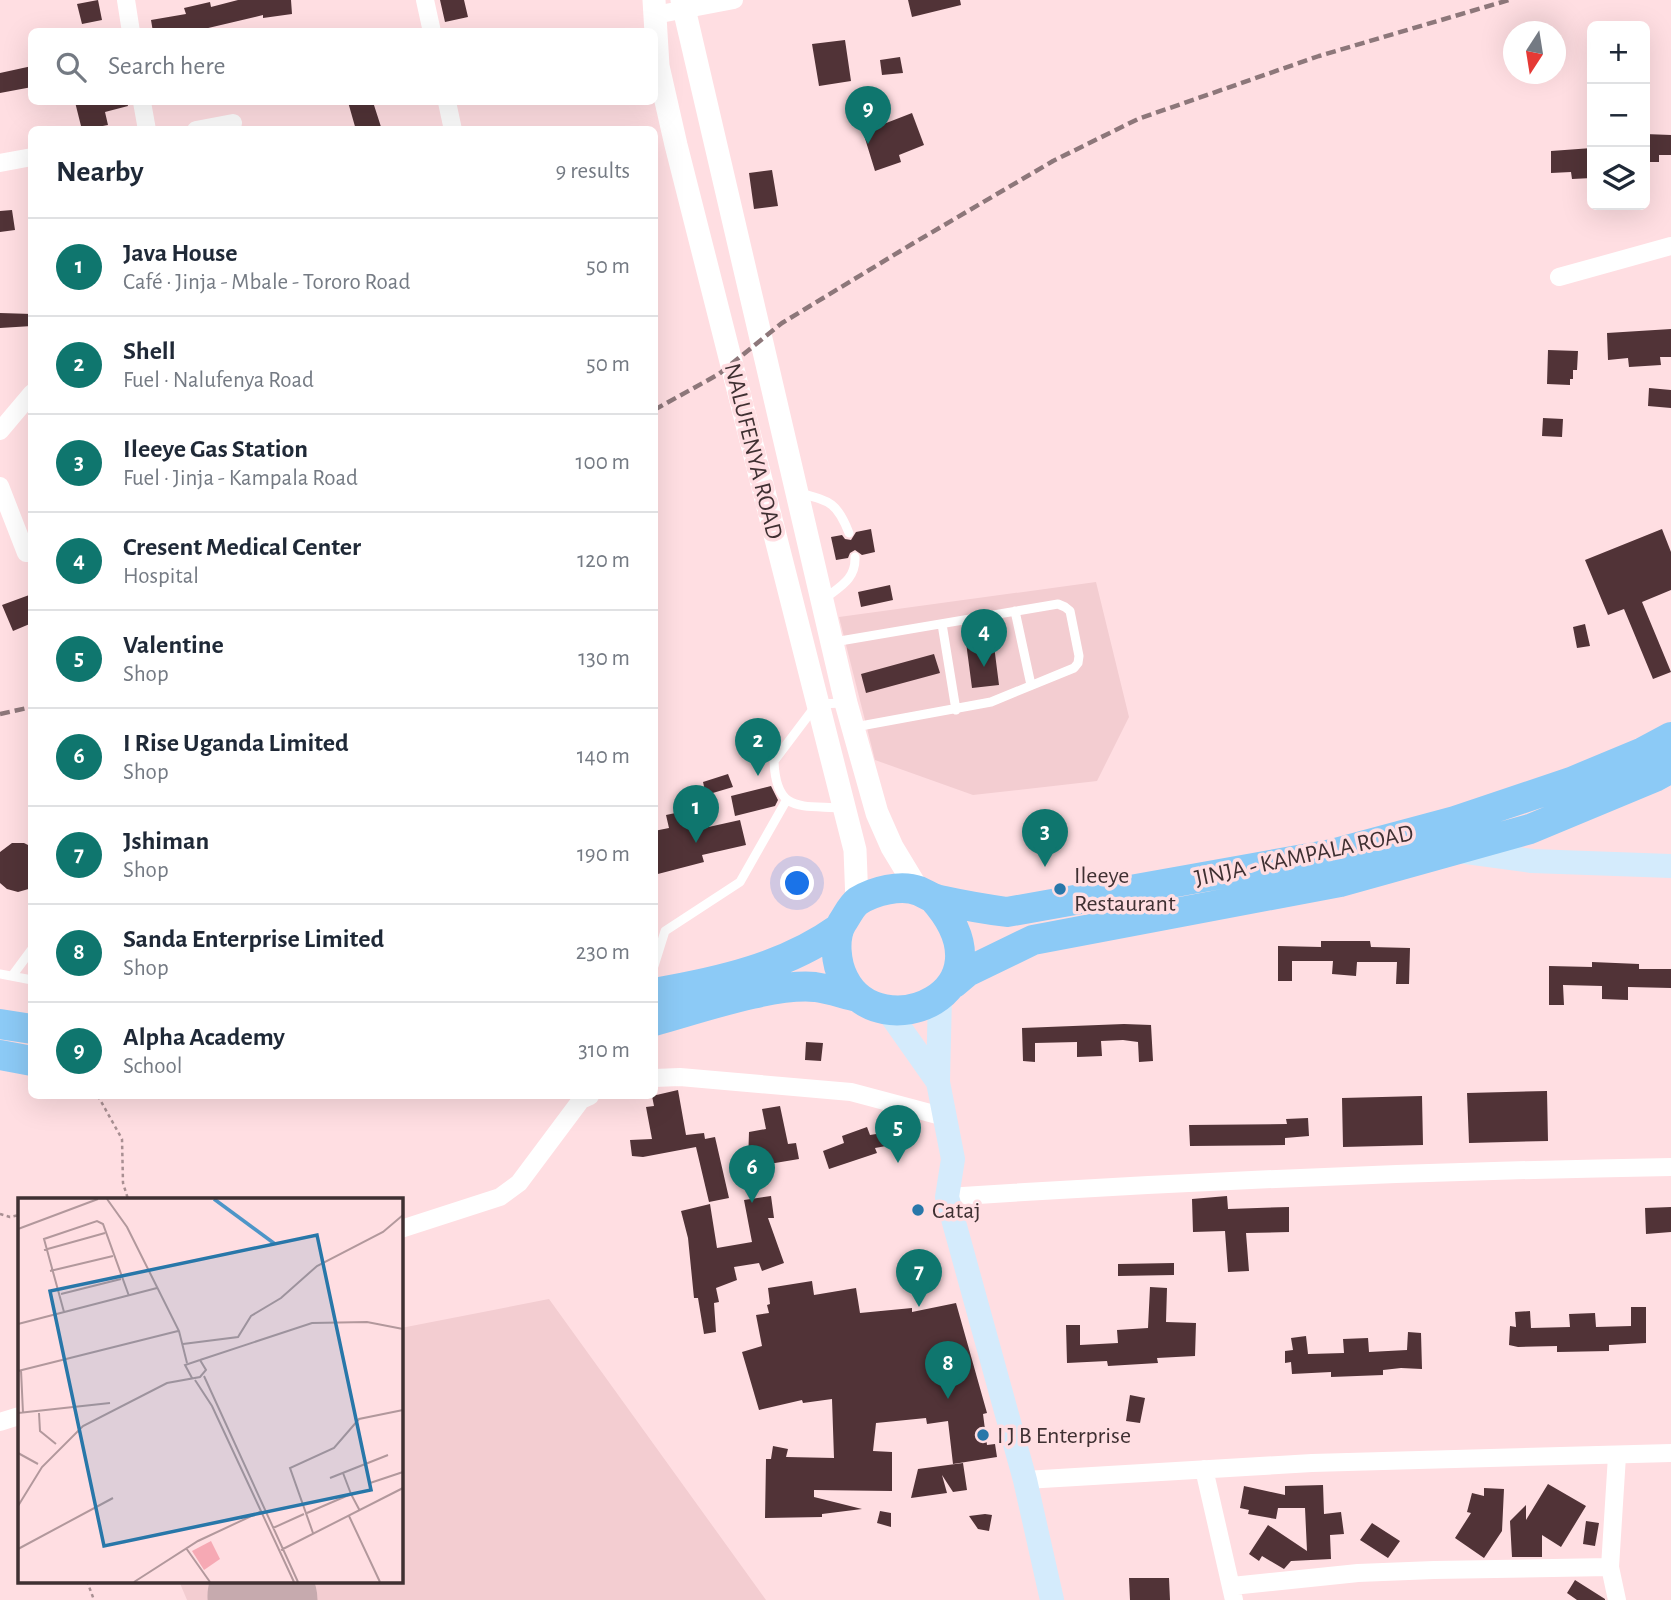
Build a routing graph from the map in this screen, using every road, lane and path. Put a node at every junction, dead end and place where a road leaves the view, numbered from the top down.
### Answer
1 (126, 0) edge
2 (425, 0) edge
3 (734, 0) edge
4 (683, 5) edge
5 (655, 7) edge
6 (130, 28) edge
7 (431, 28) edge
8 (656, 28) edge
9 (658, 66) edge
10 (143, 105) edge
11 (448, 105) edge
12 (233, 123) dead end
13 (146, 126) edge
14 (217, 126) edge
15 (452, 126) edge
16 (28, 158) edge
17 (0, 163) edge
18 (1671, 246) edge
19 (1559, 277) dead end
20 (28, 398) edge
21 (0, 431) edge
22 (0, 486) edge
23 (798, 493) junction
24 (849, 533) dead end
25 (26, 552) dead end
26 (855, 557) dead end
27 (822, 600) junction
28 (1015, 611) junction
29 (942, 624) junction
30 (832, 642) junction
31 (1031, 685) junction
32 (846, 703) junction
33 (817, 705) junction
34 (956, 710) junction
35 (853, 728) junction
36 (1671, 737) edge
37 (1671, 768) edge
38 (786, 801) junction
39 (842, 808) junction
40 (1458, 851) junction
41 (1671, 866) edge
42 (925, 894) junction
43 (857, 902) junction
44 (838, 929) junction
45 (28, 954) edge
46 (658, 954) edge
47 (0, 974) edge
48 (12, 976) junction
49 (28, 979) edge
50 (947, 989) junction
51 (658, 992) edge
52 (858, 997) junction
53 (888, 1011) junction
54 (658, 1020) edge
55 (0, 1024) edge
56 (28, 1029) edge
57 (0, 1055) edge
58 (28, 1060) edge
59 (658, 1078) edge
60 (938, 1082) junction
61 (100, 1099) edge
62 (584, 1099) edge
63 (945, 1117) junction
64 (1671, 1167) edge
65 (947, 1197) junction
66 (128, 1198) edge
67 (0, 1214) edge
68 (18, 1215) edge
69 (402, 1229) edge
70 (18, 1416) edge
71 (0, 1422) edge
72 (1671, 1453) edge
73 (1617, 1456) junction
74 (1204, 1469) junction
75 (1025, 1480) junction
76 (1610, 1567) junction
77 (87, 1582) edge
78 (1233, 1593) edge
79 (94, 1600) edge
80 (1052, 1600) edge
81 (1617, 1600) edge

1 - 6 street
2 - 7 street
3 - 4 street
4 - 5 street
4 - 23 street, NALUFENYA ROAD
5 - 8 street, NALUFENYA ROAD
9 - 33 street, NALUFENYA ROAD
10 - 13 street
11 - 15 street
12 - 14 street
16 - 17 street
18 - 19 street
20 - 21 street
22 - 25 street
23 - 24 lane
23 - 27 street, NALUFENYA ROAD
26 - 27 lane
27 - 30 street, NALUFENYA ROAD
28 - 29 lane
28 - 31 lane
28 - 31 lane
29 - 30 lane
29 - 34 lane
30 - 32 street, NALUFENYA ROAD
31 - 34 lane
32 - 33 lane
32 - 35 street, NALUFENYA ROAD
33 - 38 lane
33 - 39 street, NALUFENYA ROAD
34 - 35 lane
35 - 42 street, NALUFENYA ROAD
36 - 42 highway, JINJA - KAMPALA ROAD
37 - 40 highway, JINJA - KAMPALA ROAD
38 - 39 lane
38 - 46 lane
39 - 43 street, NALUFENYA ROAD
40 - 41 main road
40 - 50 highway, JINJA - KAMPALA ROAD
42 - 43 highway
42 - 50 highway
43 - 44 highway
44 - 51 highway
44 - 52 highway
45 - 48 lane
47 - 48 lane
48 - 49 lane
50 - 53 highway
50 - 60 main road
52 - 53 highway
52 - 54 highway
53 - 60 main road
55 - 56 highway
57 - 58 highway
59 - 63 street
60 - 63 main road
61 - 66 path
62 - 69 street
63 - 65 main road
64 - 65 street
65 - 75 main road
67 - 68 path
70 - 71 street
72 - 73 street
73 - 74 street
73 - 76 street
74 - 75 street
74 - 78 street
75 - 80 main road
76 - 78 street
76 - 81 street
77 - 79 path

